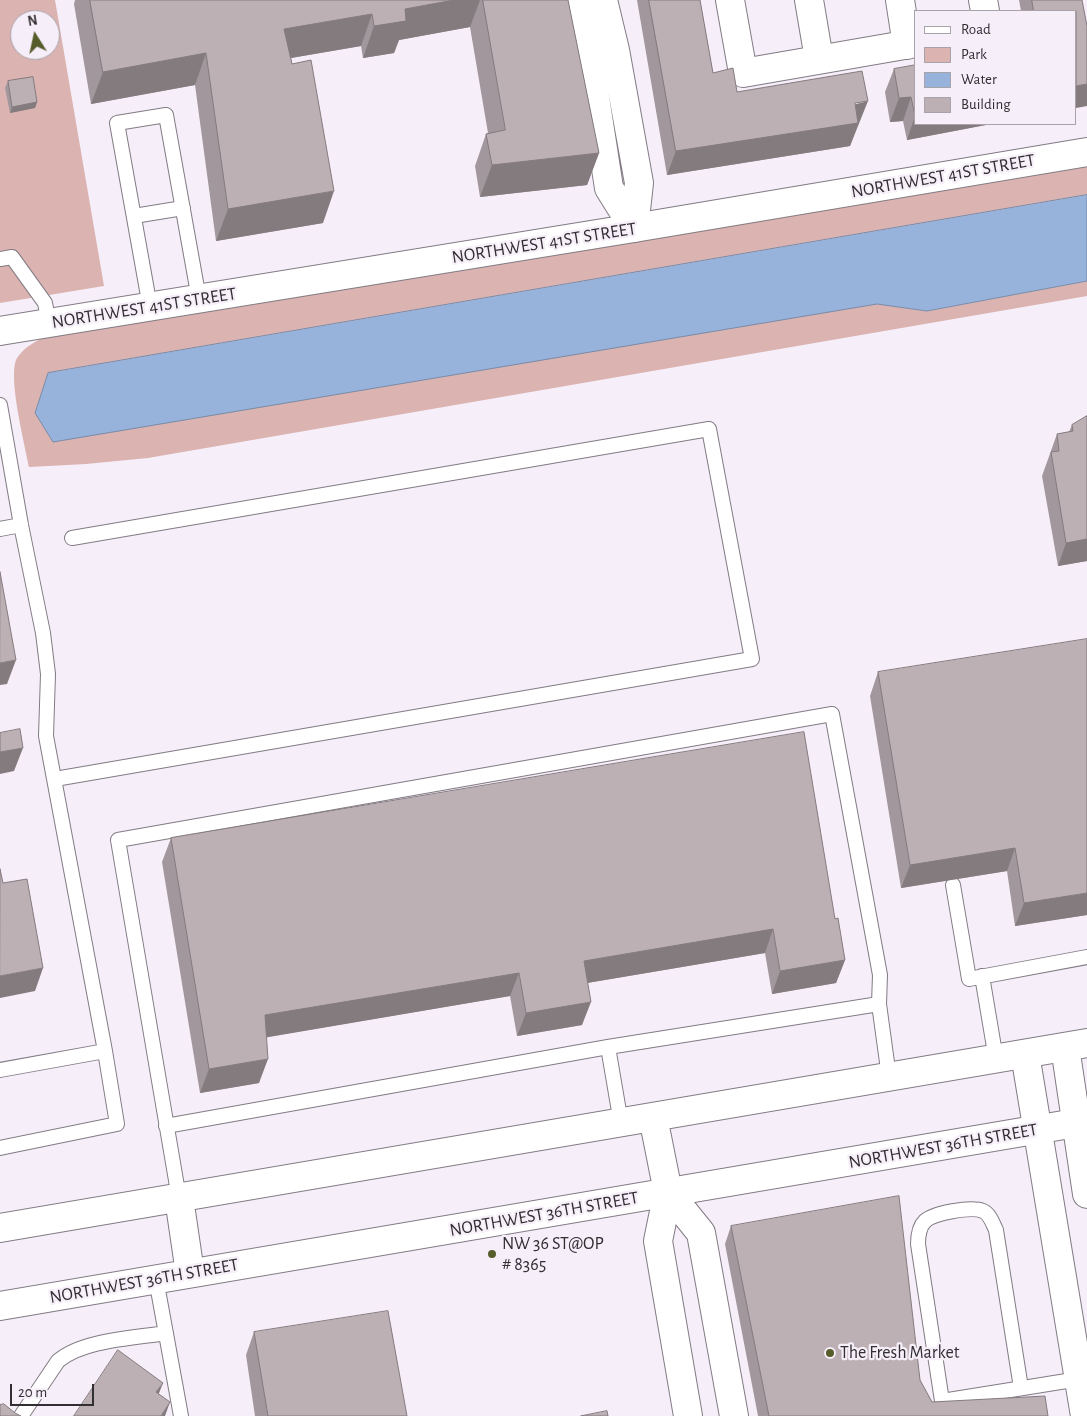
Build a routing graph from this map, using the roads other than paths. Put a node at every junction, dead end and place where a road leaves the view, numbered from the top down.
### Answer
1 (580, 0) edge
2 (603, 0) edge
3 (730, 0) edge
4 (809, 0) edge
5 (900, 0) edge
6 (912, 44) edge
7 (819, 59) junction
8 (1087, 152) edge
9 (183, 208) junction
10 (134, 216) junction
11 (634, 228) junction
12 (0, 259) edge
13 (199, 299) junction
14 (150, 307) junction
15 (49, 324) junction
16 (0, 332) edge
17 (0, 405) edge
18 (21, 525) junction
19 (0, 529) edge
20 (72, 538) dead end
21 (55, 779) junction
22 (953, 885) edge
23 (1087, 957) edge
24 (982, 976) junction
25 (879, 1004) junction
26 (1076, 1045) edge
27 (608, 1047) junction
28 (105, 1051) junction
29 (1025, 1054) junction
30 (996, 1059) junction
31 (0, 1070) edge
32 (889, 1077) junction
33 (653, 1117) junction
34 (1081, 1122) edge
35 (621, 1123) junction
36 (166, 1126) junction
37 (1037, 1130) junction
38 (0, 1148) edge
39 (668, 1192) junction
40 (1087, 1194) edge
41 (179, 1198) junction
42 (0, 1228) edge
43 (190, 1273) junction
44 (156, 1279) junction
45 (0, 1306) edge
46 (166, 1333) junction
47 (724, 1364) junction
48 (681, 1372) junction
49 (1079, 1379) junction
50 (1021, 1388) junction
51 (20, 1416) edge
52 (181, 1416) edge
53 (688, 1416) edge
54 (734, 1416) edge
55 (1085, 1416) edge

1 - 11 street
2 - 11 street
3 - 7 street
4 - 7 street
5 - 6 street
6 - 7 street
8 - 11 street, NORTHWEST 41ST STREET
9 - 10 lane
9 - 10 lane
9 - 13 lane
10 - 14 lane
11 - 13 street, NORTHWEST 41ST STREET
12 - 15 lane
13 - 14 street, NORTHWEST 41ST STREET
14 - 15 street, NORTHWEST 41ST STREET
15 - 16 street, NORTHWEST 41ST STREET
17 - 18 lane
18 - 19 lane
18 - 21 lane
20 - 21 lane
21 - 28 lane
22 - 24 lane
23 - 24 lane
24 - 30 lane
25 - 27 lane
25 - 32 lane
25 - 36 lane
26 - 29 street
26 - 34 street
27 - 35 lane
27 - 36 lane
28 - 31 lane
28 - 38 lane
29 - 30 street
29 - 37 street
30 - 32 street
32 - 33 street
33 - 35 street
33 - 39 street
34 - 37 street, NORTHWEST 36TH STREET
34 - 40 street
35 - 41 street
36 - 41 lane
37 - 39 street, NORTHWEST 36TH STREET
37 - 49 street
39 - 43 street, NORTHWEST 36TH STREET
39 - 47 street
39 - 48 street
41 - 42 street
41 - 43 street
43 - 44 street, NORTHWEST 36TH STREET
44 - 45 street, NORTHWEST 36TH STREET
44 - 46 lane
46 - 51 lane
46 - 52 lane
47 - 48 street
47 - 54 street
48 - 53 street
49 - 50 lane
49 - 55 street
50 - 50 lane

